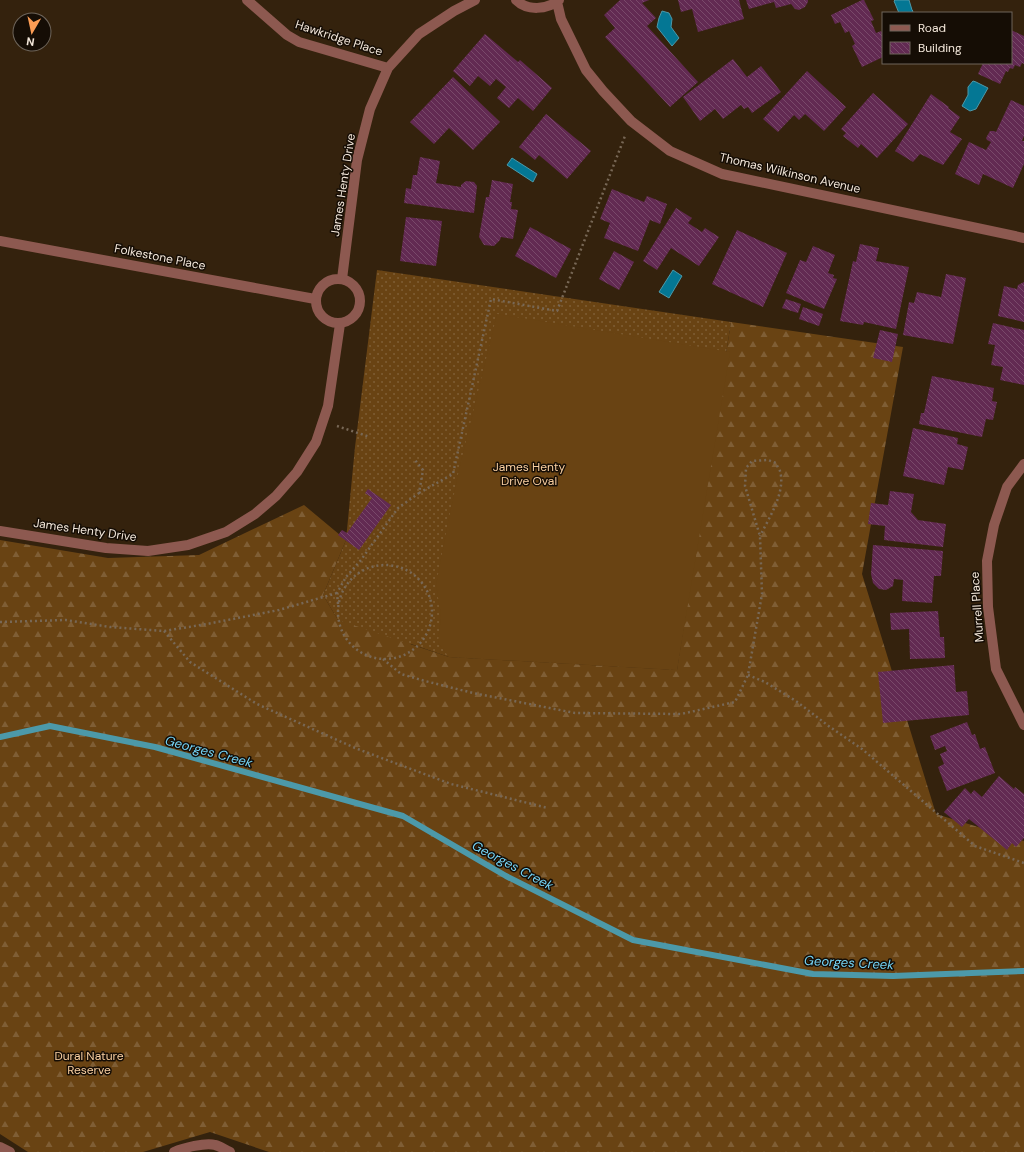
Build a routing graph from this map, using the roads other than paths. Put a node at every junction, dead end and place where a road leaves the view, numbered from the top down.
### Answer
1 (247, 0) edge
2 (475, 0) edge
3 (516, 0) edge
4 (558, 1) edge
5 (388, 68) junction
6 (1024, 238) edge
7 (0, 241) edge
8 (342, 279) junction
9 (315, 299) junction
10 (340, 324) junction
11 (1024, 464) edge
12 (0, 531) edge
13 (1024, 725) edge
14 (0, 1147) edge
15 (10, 1152) edge
16 (174, 1152) edge
17 (230, 1152) edge

1 - 5 street, Hawkridge Place
2 - 5 street, James Henty Drive
3 - 4 street
4 - 6 street, Thomas Wilkinson Avenue
5 - 8 street, James Henty Drive
7 - 9 street, Folkestone Place
8 - 9 street
8 - 10 street
9 - 10 street
10 - 12 street, James Henty Drive
11 - 13 street, Murrell Place
14 - 15 street
16 - 17 street

